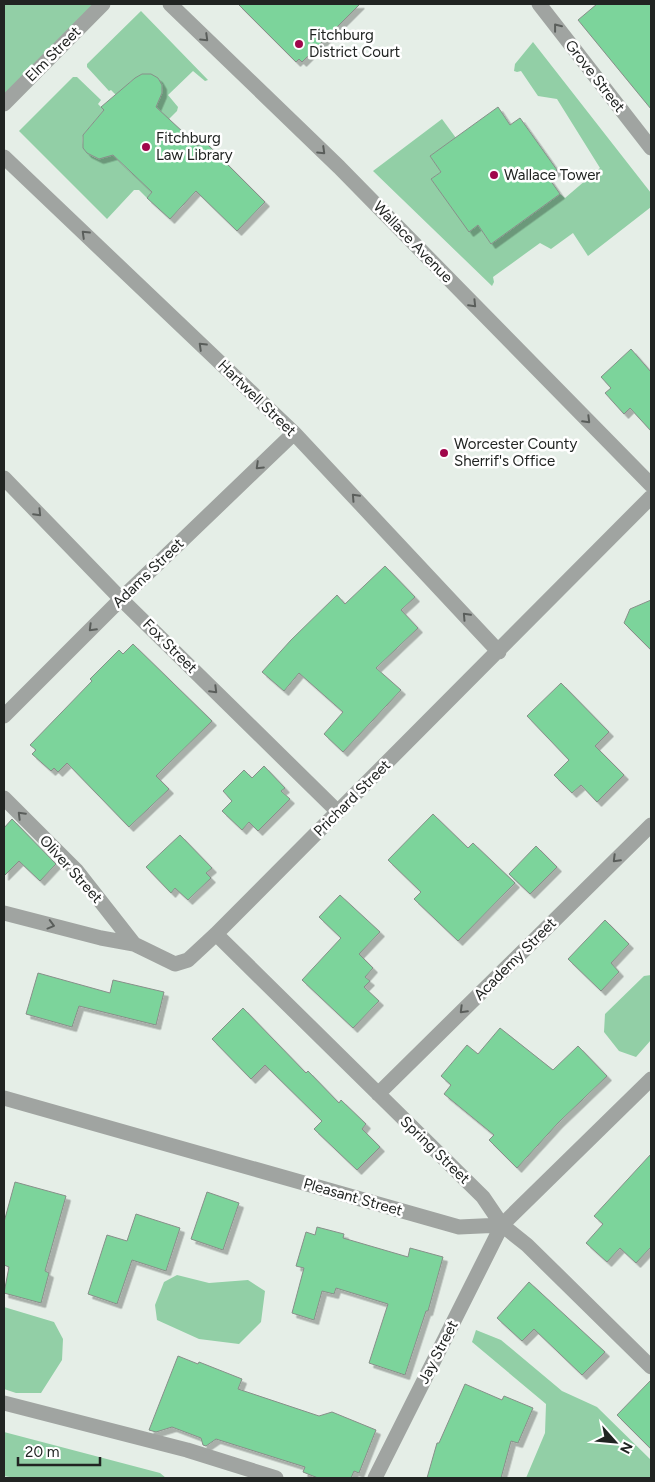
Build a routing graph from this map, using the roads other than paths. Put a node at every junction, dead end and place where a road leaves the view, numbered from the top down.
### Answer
1 (103, 4) edge
2 (170, 4) edge
3 (540, 4) edge
4 (4, 104) edge
5 (651, 148) edge
6 (4, 156) edge
7 (294, 433) junction
8 (4, 478) edge
9 (651, 485) edge
10 (651, 497) edge
11 (121, 598) junction
12 (499, 652) junction
13 (4, 716) edge
14 (4, 798) edge
15 (338, 812) junction
16 (651, 825) edge
17 (4, 913) edge
18 (216, 934) junction
19 (134, 944) junction
20 (651, 1079) edge
21 (378, 1094) junction
22 (4, 1098) edge
23 (502, 1225) junction
24 (651, 1367) edge
25 (4, 1403) edge
26 (276, 1478) edge
27 (375, 1478) edge

1 - 4 street, Elm Street
2 -> 9 street, Wallace Avenue
5 -> 3 street, Grove Street
7 -> 6 street, Hartwell Street
7 -> 11 street, Adams Street
12 -> 7 street, Hartwell Street
8 -> 11 street, Fox Street
10 - 12 street, Prichard Street
11 -> 13 street, Adams Street
11 -> 15 street, Fox Street
12 - 15 street, Prichard Street
19 -> 14 street, Oliver Street
15 - 18 street, Prichard Street
16 -> 21 street, Academy Street
17 -> 19 street, Prichard Street
18 - 19 street, Prichard Street
18 - 21 street, Spring Street
20 - 23 street
21 - 23 street, Spring Street
22 - 23 street, Pleasant Street
23 - 24 street, Spring Street
23 - 27 street, Jay Street
25 - 26 street

